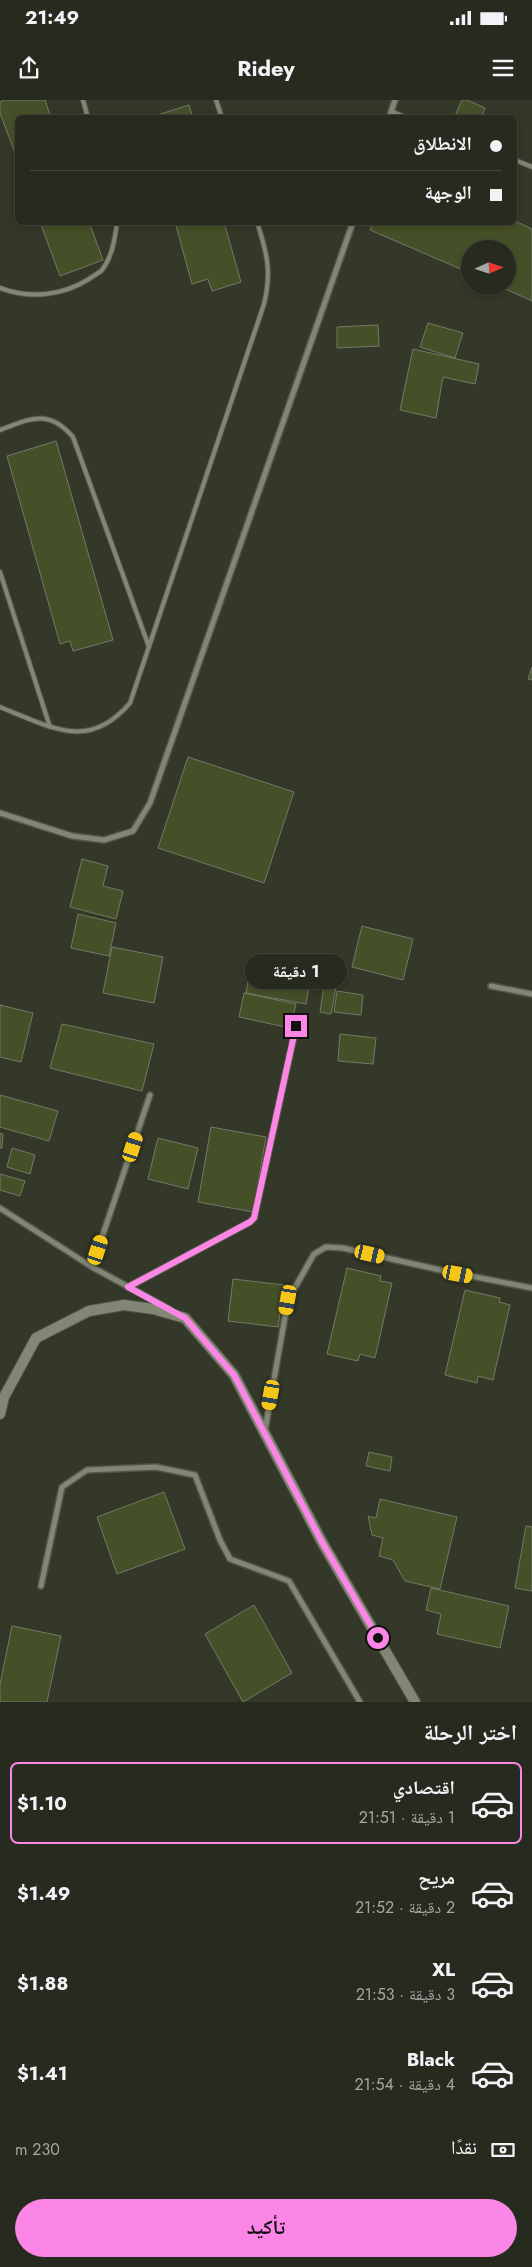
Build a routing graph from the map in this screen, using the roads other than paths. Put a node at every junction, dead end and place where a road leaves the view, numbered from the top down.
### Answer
1 (83, 100) edge
2 (216, 100) edge
3 (395, 100) edge
4 (391, 111) junction
5 (87, 115) edge
6 (221, 115) edge
7 (390, 115) edge
8 (400, 115) edge
9 (517, 161) edge
10 (532, 167) edge
11 (117, 225) edge
12 (258, 225) edge
13 (352, 225) edge
14 (0, 288) edge
15 (0, 430) edge
16 (0, 572) edge
17 (149, 647) junction
18 (0, 707) edge
19 (50, 727) junction
20 (0, 813) edge
21 (491, 986) dead end
22 (532, 994) edge
23 (296, 1026) dead end
24 (150, 1095) dead end
25 (0, 1208) edge
26 (92, 1267) junction
27 (128, 1287) junction
28 (532, 1288) edge
29 (185, 1318) junction
30 (0, 1414) edge
31 (265, 1433) junction
32 (40, 1586) dead end
33 (360, 1702) edge
34 (415, 1702) edge

1 - 5 lane
2 - 6 lane
3 - 4 street
4 - 7 street
4 - 8 lane
9 - 10 lane
11 - 14 lane
12 - 17 lane
13 - 20 street
15 - 17 lane
16 - 19 lane
17 - 19 lane
18 - 19 lane
21 - 22 street
23 - 27 street
24 - 26 street
25 - 26 street
26 - 27 street
27 - 29 street
28 - 31 street
29 - 30 main road
29 - 31 main road
31 - 34 main road
32 - 33 street

